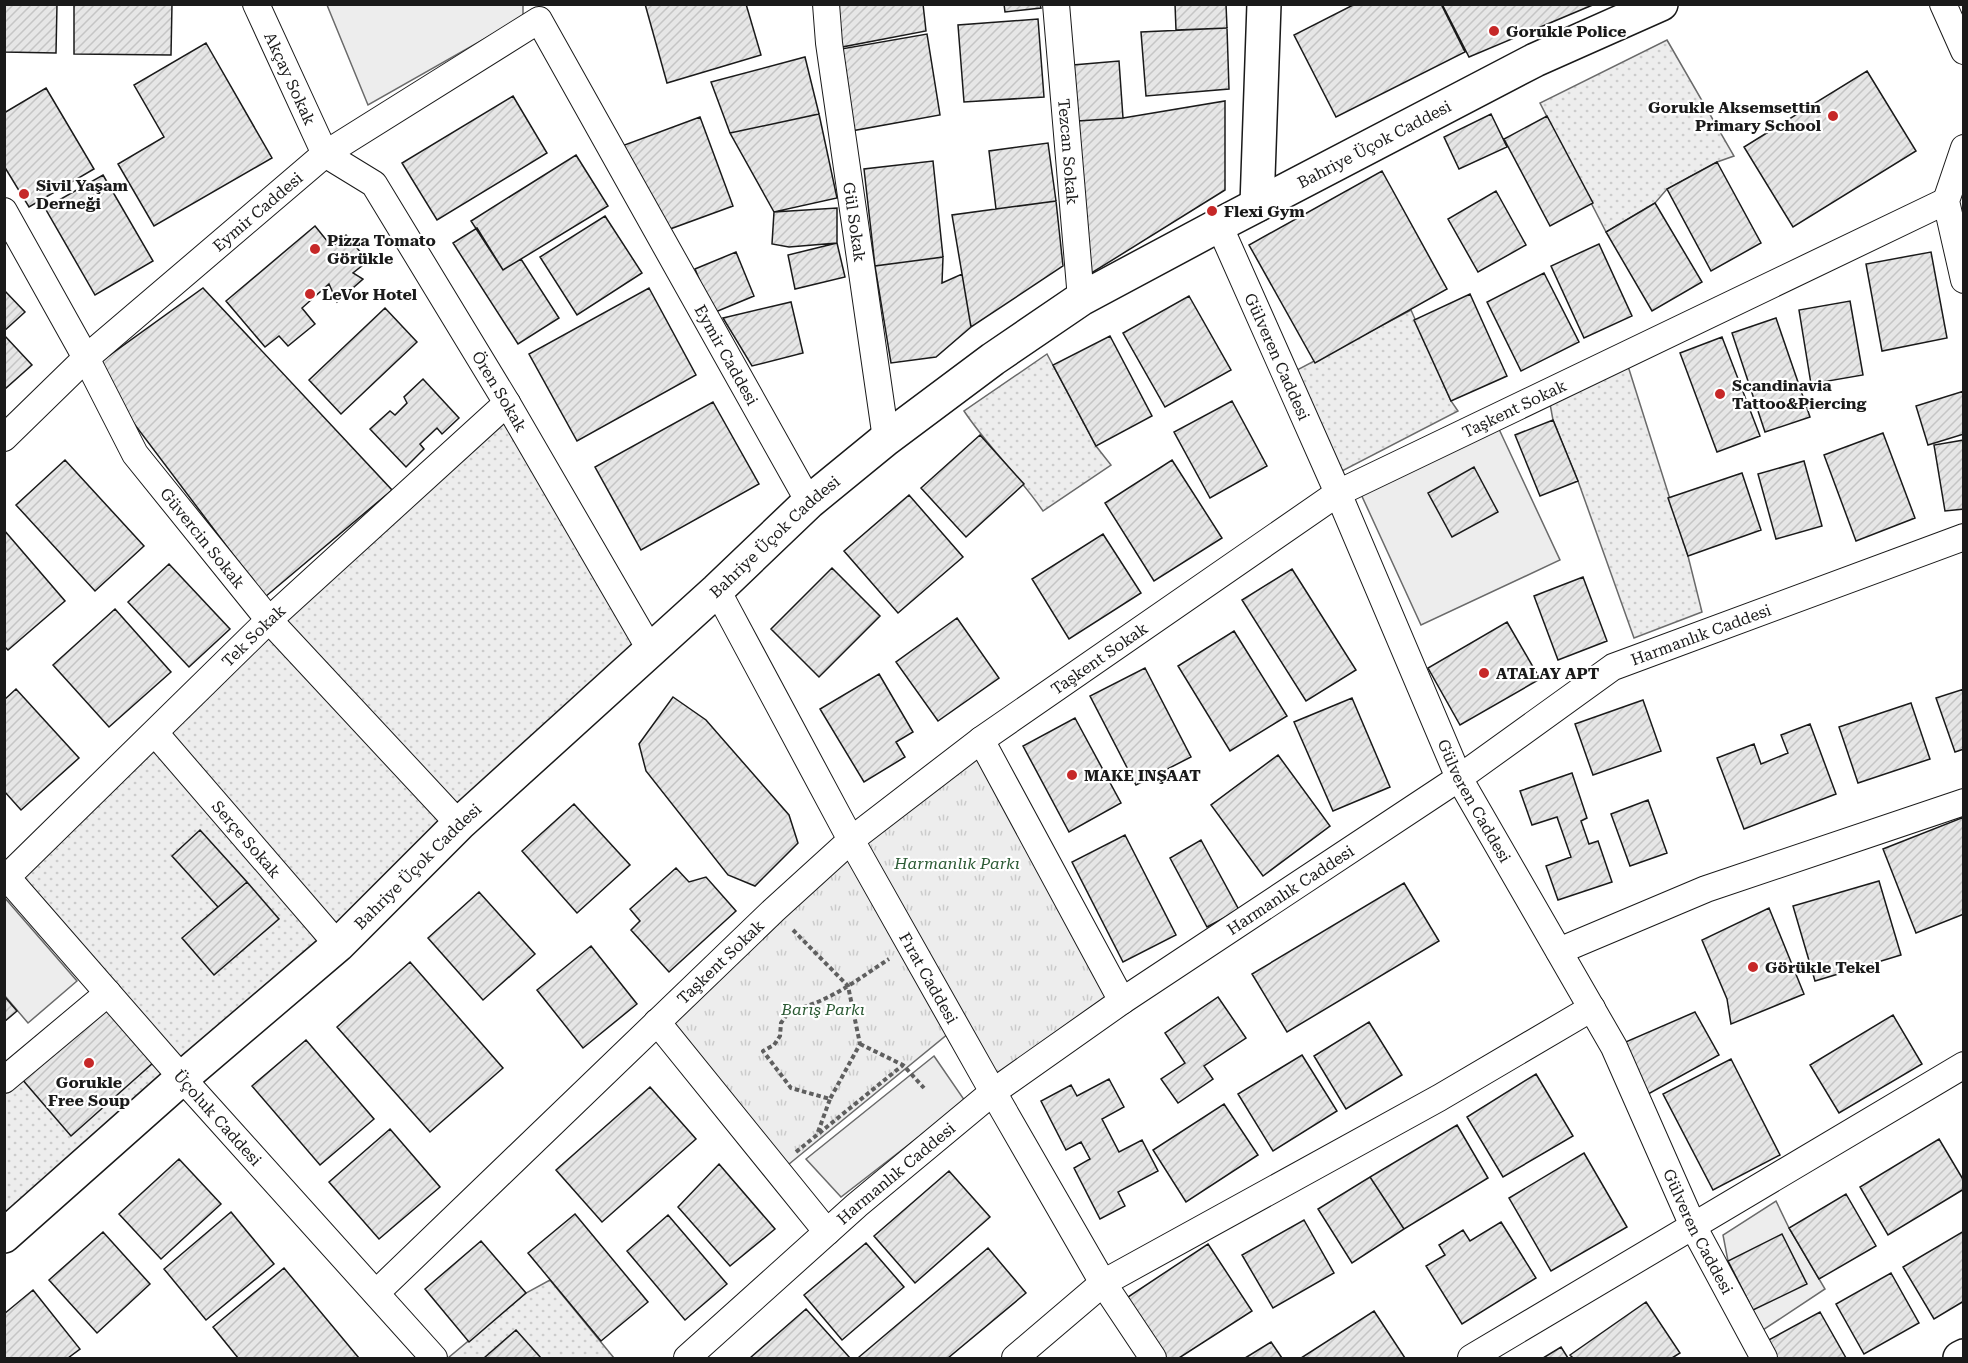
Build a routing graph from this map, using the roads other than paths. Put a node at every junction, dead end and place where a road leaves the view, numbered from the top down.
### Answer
1 (256, 4) edge
2 (826, 4) edge
3 (1056, 4) edge
4 (1264, 4) edge
5 (1661, 4) edge
6 (1943, 4) edge
7 (538, 12) edge
8 (1964, 51) edge
9 (1964, 148) edge
10 (325, 154) junction
11 (1946, 201) junction
12 (1257, 206) junction
13 (4, 210) edge
14 (1219, 225) junction
15 (1964, 280) edge
16 (1081, 299) junction
17 (86, 358) junction
18 (507, 403) junction
19 (4, 438) edge
20 (886, 439) junction
21 (1338, 493) junction
22 (809, 502) junction
23 (1964, 537) edge
24 (717, 590) junction
25 (269, 620) junction
26 (651, 651) junction
27 (155, 733) junction
28 (981, 740) junction
29 (1459, 778) junction
30 (1964, 802) edge
31 (459, 825) junction
32 (851, 840) junction
33 (6, 876) edge
34 (338, 945) junction
35 (1559, 951) junction
36 (108, 993) junction
37 (1122, 1001) junction
38 (1592, 1008) junction
39 (657, 1022) junction
40 (1964, 1065) edge
41 (182, 1078) junction
42 (4, 1080) edge
43 (993, 1092) junction
44 (1693, 1226) junction
45 (827, 1232) junction
46 (4, 1236) edge
47 (1104, 1284) junction
48 (375, 1293) junction
49 (434, 1359) edge
50 (687, 1359) edge
51 (1015, 1359) edge
52 (1153, 1359) edge
53 (1471, 1359) edge
54 (1764, 1359) edge

1 - 10 street, Akçay Sokak
2 - 20 street, Gül Sokak
3 - 16 street, Tezcan Sokak
4 - 12 main road
5 - 12 main road, Bahriye Üçok Caddesi
6 - 8 street
7 - 10 street, Eymir Caddesi
7 - 22 street, Eymir Caddesi
9 - 11 street
10 - 17 street, Eymir Caddesi
10 - 18 street, Ören Sokak
11 - 15 street
11 - 21 street, Taşkent Sokak
12 - 14 main road, Bahriye Üçok Caddesi
13 - 17 street, Güvercin Sokak
14 - 16 main road, Bahriye Üçok Caddesi
14 - 21 street, Gülveren Caddesi
16 - 20 main road, Bahriye Üçok Caddesi
17 - 19 street, Eymir Caddesi
17 - 25 street, Güvercin Sokak
18 - 25 street, Tek Sokak
18 - 26 street, Ören Sokak
20 - 22 main road, Bahriye Üçok Caddesi
21 - 28 street, Taşkent Sokak
21 - 29 street, Gülveren Caddesi
22 - 24 main road, Bahriye Üçok Caddesi
23 - 29 street, Harmanlık Caddesi
24 - 26 main road, Bahriye Üçok Caddesi
24 - 32 street, Fırat Caddesi
25 - 27 street, Tek Sokak
25 - 31 street, Güvercin Sokak
26 - 31 main road, Bahriye Üçok Caddesi
27 - 33 street, Tek Sokak
27 - 34 street, Serçe Sokak
28 - 32 street, Taşkent Sokak
28 - 37 street
29 - 35 street, Gülveren Caddesi
29 - 37 street, Harmanlık Caddesi
30 - 35 street
31 - 34 main road, Bahriye Üçok Caddesi
32 - 39 street, Taşkent Sokak
32 - 43 street, Fırat Caddesi
33 - 36 street, Üçoluk Caddesi
34 - 41 main road, Bahriye Üçok Caddesi
35 - 38 street, Gülveren Caddesi
36 - 41 street, Üçoluk Caddesi
36 - 42 street
37 - 43 street, Harmanlık Caddesi
38 - 44 street, Gülveren Caddesi
38 - 47 street
39 - 45 street
39 - 48 street, Taşkent Sokak
40 - 44 street
41 - 46 main road, Bahriye Üçok Caddesi
41 - 48 street, Üçoluk Caddesi
43 - 45 street, Harmanlık Caddesi
43 - 47 street, Fırat Caddesi
44 - 53 street
44 - 54 street, Gülveren Caddesi
45 - 50 street, Harmanlık Caddesi
47 - 51 street
47 - 52 street, Fırat Caddesi
48 - 49 street, Üçoluk Caddesi

